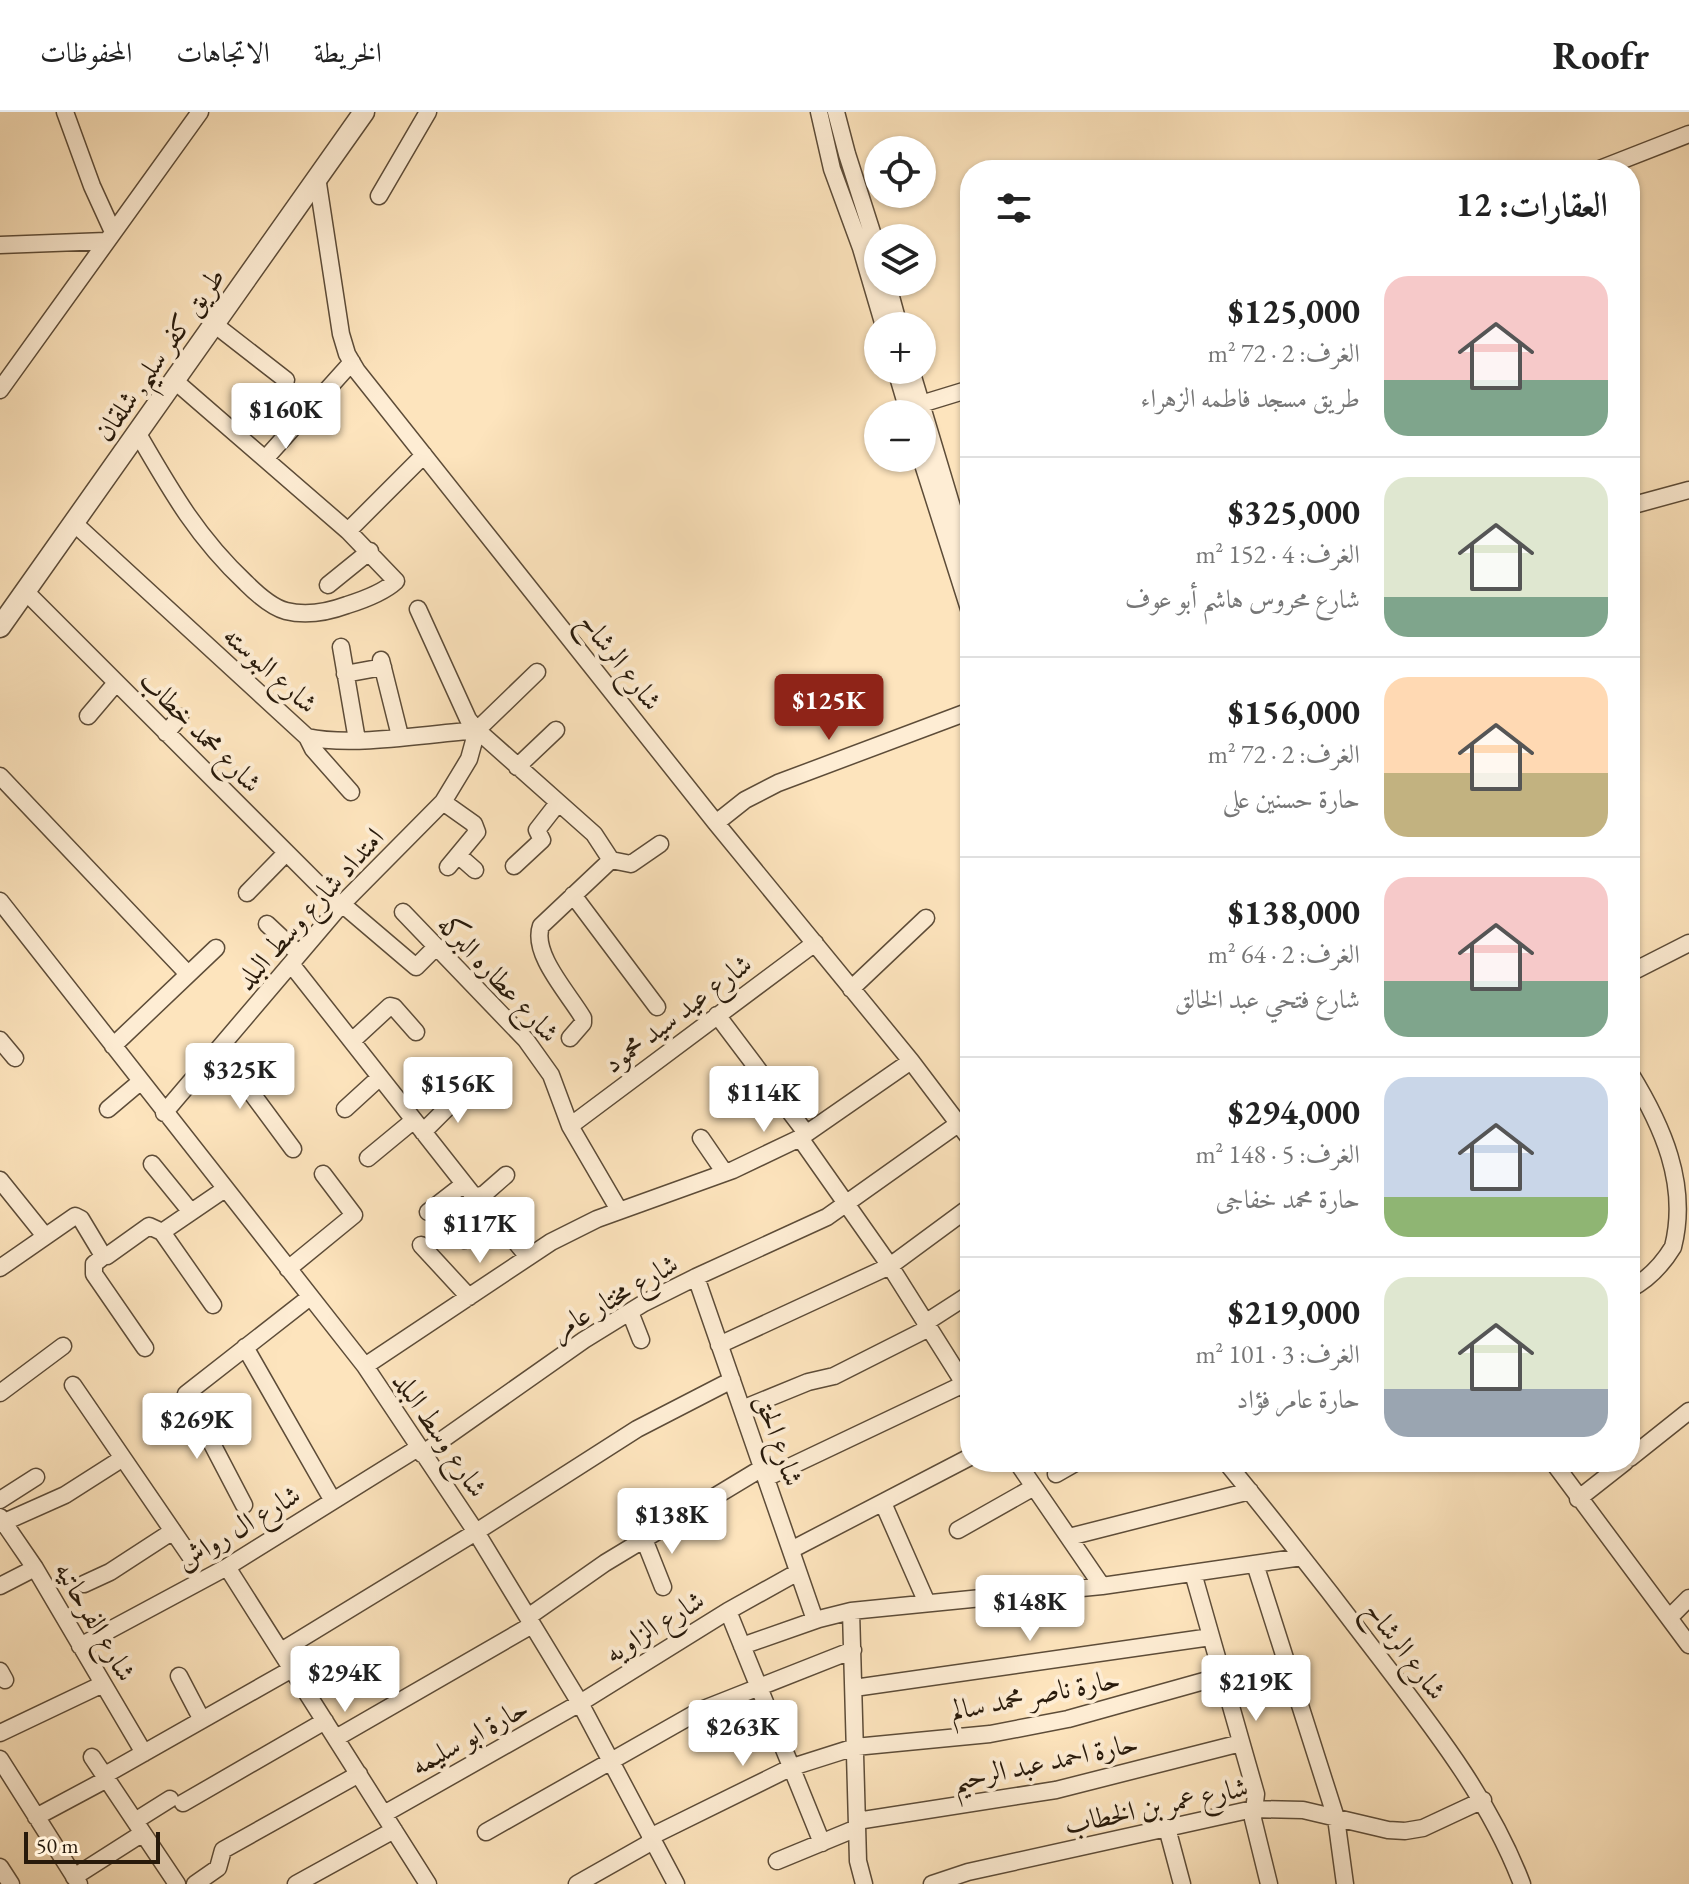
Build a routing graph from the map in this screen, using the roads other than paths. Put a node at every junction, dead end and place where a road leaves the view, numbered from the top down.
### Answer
1 (65, 112) edge
2 (200, 112) edge
3 (364, 112) edge
4 (428, 112) edge
5 (819, 112) edge
6 (836, 112) edge
7 (1689, 134) edge
8 (1623, 160) edge
9 (317, 177) junction
10 (379, 196) dead end
11 (869, 224) edge
12 (110, 236) junction
13 (0, 243) edge
14 (880, 312) edge
15 (214, 324) junction
16 (352, 362) junction
17 (286, 380) dead end
18 (175, 381) junction
19 (0, 390) edge
20 (960, 393) edge
21 (936, 401) edge
22 (138, 434) junction
23 (424, 455) junction
24 (265, 459) junction
25 (936, 469) edge
26 (925, 472) edge
27 (1689, 490) edge
28 (1640, 503) edge
29 (75, 524) junction
30 (348, 531) junction
31 (960, 538) edge
32 (370, 551) junction
33 (960, 581) edge
34 (328, 585) dead end
35 (26, 592) junction
36 (418, 609) dead end
37 (0, 627) edge
38 (341, 647) dead end
39 (537, 672) dead end
40 (345, 674) junction
41 (116, 683) junction
42 (960, 715) edge
43 (88, 716) dead end
44 (180, 717) dead end
45 (477, 730) junction
46 (556, 730) dead end
47 (166, 733) junction
48 (400, 736) junction
49 (307, 737) junction
50 (357, 740) junction
51 (517, 767) junction
52 (4, 788) edge
53 (351, 792) dead end
54 (443, 802) junction
55 (558, 803) junction
56 (716, 823) junction
57 (660, 844) dead end
58 (286, 853) junction
59 (611, 860) junction
60 (514, 866) dead end
61 (475, 870) dead end
62 (247, 893) dead end
63 (573, 895) junction
64 (0, 901) edge
65 (341, 905) junction
66 (403, 912) dead end
67 (926, 918) dead end
68 (267, 924) dead end
69 (815, 943) junction
70 (1689, 943) edge
71 (436, 947) junction
72 (216, 948) dead end
73 (295, 959) junction
74 (1640, 968) edge
75 (188, 974) junction
76 (851, 989) junction
77 (657, 1007) dead end
78 (717, 1015) junction
79 (416, 1032) dead end
80 (570, 1038) dead end
81 (0, 1040) edge
82 (352, 1041) junction
83 (113, 1046) junction
84 (219, 1049) junction
85 (15, 1058) dead end
86 (911, 1061) junction
87 (380, 1077) junction
88 (140, 1082) junction
89 (1640, 1089) edge
90 (465, 1090) dead end
91 (108, 1109) dead end
92 (345, 1109) dead end
93 (164, 1113) junction
94 (958, 1124) junction
95 (419, 1126) junction
96 (570, 1126) junction
97 (960, 1126) edge
98 (803, 1136) junction
99 (701, 1138) dead end
100 (293, 1149) dead end
101 (368, 1158) dead end
102 (152, 1164) dead end
103 (725, 1173) junction
104 (323, 1174) dead end
105 (506, 1175) dead end
106 (0, 1180) edge
107 (464, 1184) junction
108 (225, 1189) junction
109 (846, 1205) junction
110 (619, 1210) junction
111 (191, 1212) junction
112 (428, 1212) dead end
113 (960, 1214) edge
114 (162, 1232) junction
115 (45, 1236) junction
116 (464, 1240) dead end
117 (421, 1245) dead end
118 (104, 1256) junction
119 (528, 1257) junction
120 (890, 1266) junction
121 (0, 1268) edge
122 (288, 1269) junction
123 (696, 1277) junction
124 (1640, 1284) edge
125 (310, 1297) junction
126 (469, 1297) junction
127 (960, 1301) edge
128 (213, 1305) dead end
129 (630, 1312) junction
130 (927, 1326) junction
131 (641, 1340) dead end
132 (719, 1345) junction
133 (63, 1346) dead end
134 (245, 1347) junction
135 (145, 1348) dead end
136 (365, 1366) junction
137 (960, 1377) edge
138 (732, 1380) junction
139 (73, 1385) dead end
140 (960, 1391) edge
141 (0, 1393) edge
142 (742, 1409) junction
143 (1689, 1411) edge
144 (1640, 1450) edge
145 (420, 1451) junction
146 (123, 1458) junction
147 (960, 1462) edge
148 (1024, 1472) edge
149 (1060, 1472) edge
150 (1234, 1472) edge
151 (1560, 1472) edge
152 (1612, 1472) edge
153 (764, 1473) junction
154 (1056, 1474) dead end
155 (36, 1477) dead end
156 (1034, 1487) junction
157 (1250, 1491) junction
158 (1578, 1499) junction
159 (0, 1500) edge
160 (333, 1501) junction
161 (883, 1503) junction
162 (244, 1505) dead end
163 (1, 1521) edge
164 (958, 1530) dead end
165 (173, 1531) junction
166 (476, 1532) junction
167 (1069, 1537) junction
168 (644, 1539) junction
169 (791, 1550) junction
170 (190, 1556) dead end
171 (1302, 1557) junction
172 (1255, 1564) junction
173 (227, 1567) junction
174 (35, 1568) junction
175 (798, 1572) junction
176 (1193, 1573) junction
177 (84, 1584) dead end
178 (0, 1586) edge
179 (1102, 1586) junction
180 (663, 1587) dead end
181 (1689, 1598) edge
182 (927, 1603) junction
183 (728, 1611) junction
184 (851, 1611) junction
185 (1669, 1618) junction
186 (815, 1620) junction
187 (530, 1621) junction
188 (1211, 1637) junction
189 (1689, 1645) edge
190 (80, 1646) junction
191 (742, 1646) junction
192 (853, 1650) junction
193 (281, 1651) junction
194 (292, 1669) junction
195 (179, 1676) dead end
196 (1222, 1676) junction
197 (103, 1684) junction
198 (759, 1687) junction
199 (854, 1688) junction
200 (580, 1703) junction
201 (202, 1720) junction
202 (325, 1721) junction
203 (0, 1733) edge
204 (336, 1738) junction
205 (1241, 1743) junction
206 (855, 1747) junction
207 (144, 1753) junction
208 (92, 1757) dead end
209 (0, 1759) edge
210 (611, 1761) junction
211 (792, 1767) junction
212 (359, 1774) junction
213 (106, 1777) junction
214 (1483, 1800) junction
215 (1253, 1809) junction
216 (384, 1814) junction
217 (36, 1817) junction
218 (1336, 1818) junction
219 (857, 1825) junction
220 (139, 1827) junction
221 (1167, 1828) junction
222 (394, 1830) junction
223 (486, 1832) dead end
224 (652, 1839) junction
225 (822, 1843) junction
226 (777, 1861) dead end
227 (0, 1867) edge
228 (76, 1880) edge
229 (426, 1883) edge
230 (11, 1884) edge
231 (177, 1884) edge
232 (195, 1884) edge
233 (296, 1884) edge
234 (577, 1884) edge
235 (676, 1884) edge
236 (864, 1884) edge
237 (932, 1884) edge
238 (1182, 1884) edge
239 (1269, 1884) edge
240 (1345, 1884) edge
241 (1522, 1884) edge

1 - 12 street
2 - 12 street
3 - 9 street, طريق كفر سليم, شلقان
4 - 10 street
5 - 14 street
6 - 11 street
7 - 8 street
9 - 15 street, طريق كفر سليم, شلقان
9 - 16 street, شارع الرشاح
12 - 13 street
12 - 19 street
15 - 17 street
15 - 18 street, طريق كفر سليم, شلقان
16 - 23 street, شارع الرشاح
16 - 24 street
18 - 22 street, طريق كفر سليم, شلقان
18 - 24 street
20 - 21 street
22 - 29 street, طريق كفر سليم, شلقان
22 - 32 street
23 - 30 street
23 - 56 street, شارع الرشاح
24 - 30 street
25 - 31 street
26 - 33 street
27 - 28 street
29 - 35 street, طريق كفر سليم, شلقان
29 - 49 street, شارع البوسته
30 - 32 street
32 - 34 street
35 - 37 street, طريق كفر سليم, شلقان
35 - 41 street, شارع محمد خطاب
36 - 45 street
38 - 40 street
39 - 45 street
40 - 48 street
40 - 50 street
41 - 43 street
41 - 47 street, شارع محمد خطاب
42 - 56 street
44 - 47 street
45 - 48 street, شارع البوسته
45 - 51 street
45 - 54 street, امتداد شارع وسط البلد
46 - 51 street
47 - 58 street, شارع محمد خطاب
48 - 50 street, شارع البوسته
49 - 50 street, شارع البوسته
49 - 53 street
51 - 55 street
52 - 75 street
54 - 61 street
54 - 65 street, امتداد شارع وسط البلد
55 - 59 street
55 - 60 street
56 - 69 street, شارع الرشاح
57 - 59 street
58 - 62 street
58 - 65 street, شارع محمد خطاب
59 - 63 street
63 - 77 street
63 - 80 street
64 - 83 street, شارع وسط البلد
65 - 71 street, شارع محمد خطاب
65 - 73 street, امتداد شارع وسط البلد
66 - 71 street, شارع عطاره البركه
67 - 76 street
68 - 73 street
69 - 76 street, شارع الرشاح
69 - 78 street, شارع عيد سيد محمود
70 - 74 street
71 - 96 street, شارع عطاره البركه
72 - 75 street
73 - 82 street
73 - 84 street, امتداد شارع وسط البلد
75 - 83 street
76 - 86 street, شارع الرشاح
78 - 96 street, شارع عيد سيد محمود
78 - 98 street
79 - 82 street
81 - 85 street
82 - 87 street
83 - 88 street, شارع وسط البلد
84 - 93 street, امتداد شارع وسط البلد
84 - 100 street
86 - 94 street, شارع الرشاح
86 - 98 street
87 - 92 street
87 - 95 street
88 - 91 street
88 - 93 street, شارع وسط البلد
89 - 124 street
90 - 95 street
93 - 108 street, شارع وسط البلد
94 - 97 street, شارع الرشاح
94 - 109 street, شارع مختار عامر
95 - 101 street
95 - 107 street
96 - 110 street, شارع عطاره البركه
98 - 103 street
98 - 109 street
99 - 103 street
102 - 111 street
103 - 110 street
104 - 122 street
105 - 107 street
106 - 115 street
107 - 112 street
108 - 111 street
108 - 122 street, شارع وسط البلد
109 - 120 street
109 - 123 street, شارع مختار عامر
110 - 119 street
111 - 114 street
113 - 120 street
114 - 118 street
114 - 128 street
115 - 118 street
115 - 121 street
116 - 119 street
117 - 126 street
118 - 135 street
119 - 126 street
120 - 130 street
120 - 132 street
122 - 125 street, شارع وسط البلد
123 - 129 street, شارع مختار عامر
123 - 132 street, شارع الحق
125 - 134 street
125 - 136 street, شارع وسط البلد
126 - 136 street
127 - 130 street
129 - 131 street
129 - 145 street, شارع مختار عامر
130 - 137 street
130 - 142 street
132 - 138 street, شارع الحق
133 - 141 street
134 - 160 street
134 - 162 street
136 - 145 street, شارع وسط البلد
138 - 142 street, شارع الحق
138 - 166 street
139 - 146 street
140 - 153 street
142 - 153 street, شارع الحق
143 - 144 street
145 - 160 street, شارع ال رواش
145 - 166 street, شارع وسط البلد
146 - 163 street
146 - 165 street
147 - 161 street
148 - 156 street
149 - 154 street
150 - 157 street, شارع الرشاح
151 - 158 street
152 - 158 street
153 - 168 street
153 - 169 street, شارع الحق
155 - 159 street
156 - 164 street
156 - 167 street
157 - 167 street
157 - 171 street, شارع الرشاح
158 - 185 street
160 - 173 street, شارع ال رواش
161 - 169 street
161 - 182 street
163 - 174 street, شارع الفرحاتيه
165 - 170 street
165 - 177 street
166 - 187 street, شارع وسط البلد
166 - 193 street
167 - 179 street
168 - 180 street
168 - 187 street
169 - 175 street, شارع الحق
171 - 172 street
171 - 214 street, شارع الرشاح
172 - 176 street
172 - 218 street
173 - 190 street, شارع ال رواش
173 - 193 street
174 - 178 street
174 - 190 street, شارع الفرحاتيه
175 - 183 street, شارع الزاويه
175 - 186 street, شارع الحق
176 - 179 street
176 - 188 street
179 - 182 street
181 - 185 street
182 - 184 street
183 - 191 street
183 - 200 street, شارع الزاويه
184 - 186 street
184 - 192 street
185 - 189 street
186 - 191 street
187 - 200 street, شارع وسط البلد
187 - 204 street
188 - 196 street
188 - 199 street
190 - 197 street, شارع الفرحاتيه
191 - 198 street
192 - 198 street
192 - 199 street
193 - 194 street
194 - 201 street
194 - 202 street
195 - 201 street
196 - 205 street
196 - 206 street, حارة ناصر محمد سالم
197 - 203 street
197 - 207 street, شارع الفرحاتيه
198 - 210 street
198 - 211 street
199 - 206 street
200 - 210 street, شارع وسط البلد
200 - 216 street, حارة ابو سليمه
201 - 207 street
202 - 204 street
202 - 220 street
204 - 212 street
205 - 215 street
205 - 219 street, حارة احمد عبد الرحيم
206 - 211 street, حارة ناصر محمد سالم
206 - 219 street
207 - 213 street
208 - 213 street
209 - 217 street
210 - 223 street
210 - 224 street, شارع وسط البلد
211 - 224 street, حارة ناصر محمد سالم
211 - 225 street
212 - 216 street
212 - 232 street
213 - 217 street
213 - 220 street
214 - 218 street, شارع عمر بن الخطاب
214 - 241 street, شارع الرشاح
215 - 218 street, شارع عمر بن الخطاب
215 - 221 street, شارع عمر بن الخطاب
215 - 239 street
216 - 222 street
217 - 228 street
218 - 240 street
219 - 225 street, حارة احمد عبد الرحيم
219 - 236 street
220 - 228 street
220 - 231 street
221 - 237 street, شارع عمر بن الخطاب
221 - 238 street
222 - 229 street
222 - 233 street
224 - 234 street, حارة ناصر محمد سالم
224 - 235 street, شارع وسط البلد
225 - 226 street, حارة احمد عبد الرحيم
227 - 230 street

